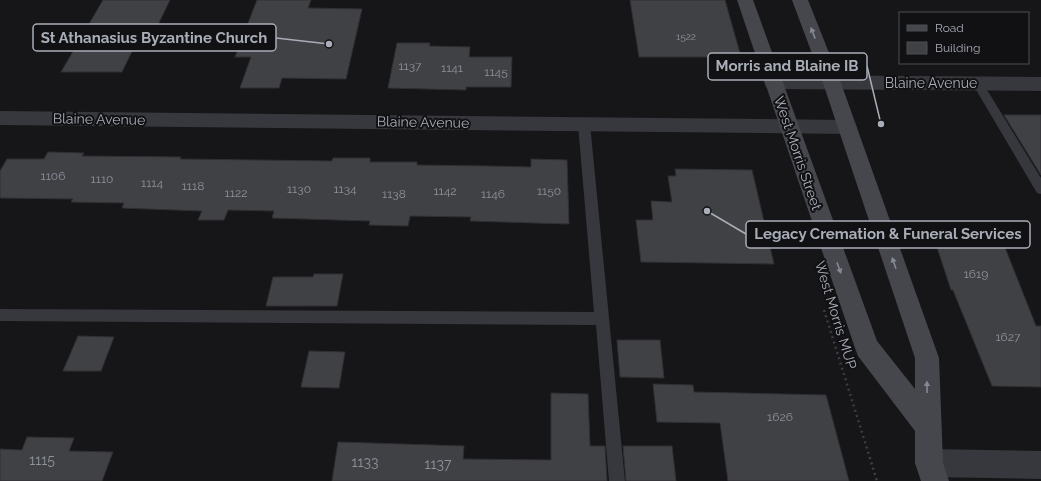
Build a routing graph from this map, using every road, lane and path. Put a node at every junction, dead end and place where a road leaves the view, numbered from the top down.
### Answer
1 (745, 0) edge
2 (800, 0) edge
3 (773, 82) junction
4 (832, 83) junction
5 (978, 83) junction
6 (1041, 84) edge
7 (0, 118) edge
8 (584, 124) junction
9 (788, 126) junction
10 (847, 127) junction
11 (1041, 189) edge
12 (823, 306) dead end
13 (0, 315) edge
14 (602, 319) junction
15 (928, 426) junction
16 (1041, 465) edge
17 (932, 472) edge
18 (617, 481) edge
19 (877, 481) edge

1 - 3 main road, West Morris Street
4 -> 2 main road
3 - 4 street, Blaine Avenue
3 - 9 main road, West Morris Street
4 - 5 street, Blaine Avenue
4 - 10 main road
5 - 6 street, Blaine Avenue
5 - 11 lane
7 - 8 street, Blaine Avenue
8 - 9 street, Blaine Avenue
8 - 14 lane
9 - 10 street, Blaine Avenue
9 -> 15 main road, West Morris Street
15 -> 10 main road
12 - 19 path, West Morris MUP
13 - 14 lane
14 - 18 lane
15 - 17 main road
16 - 17 street

